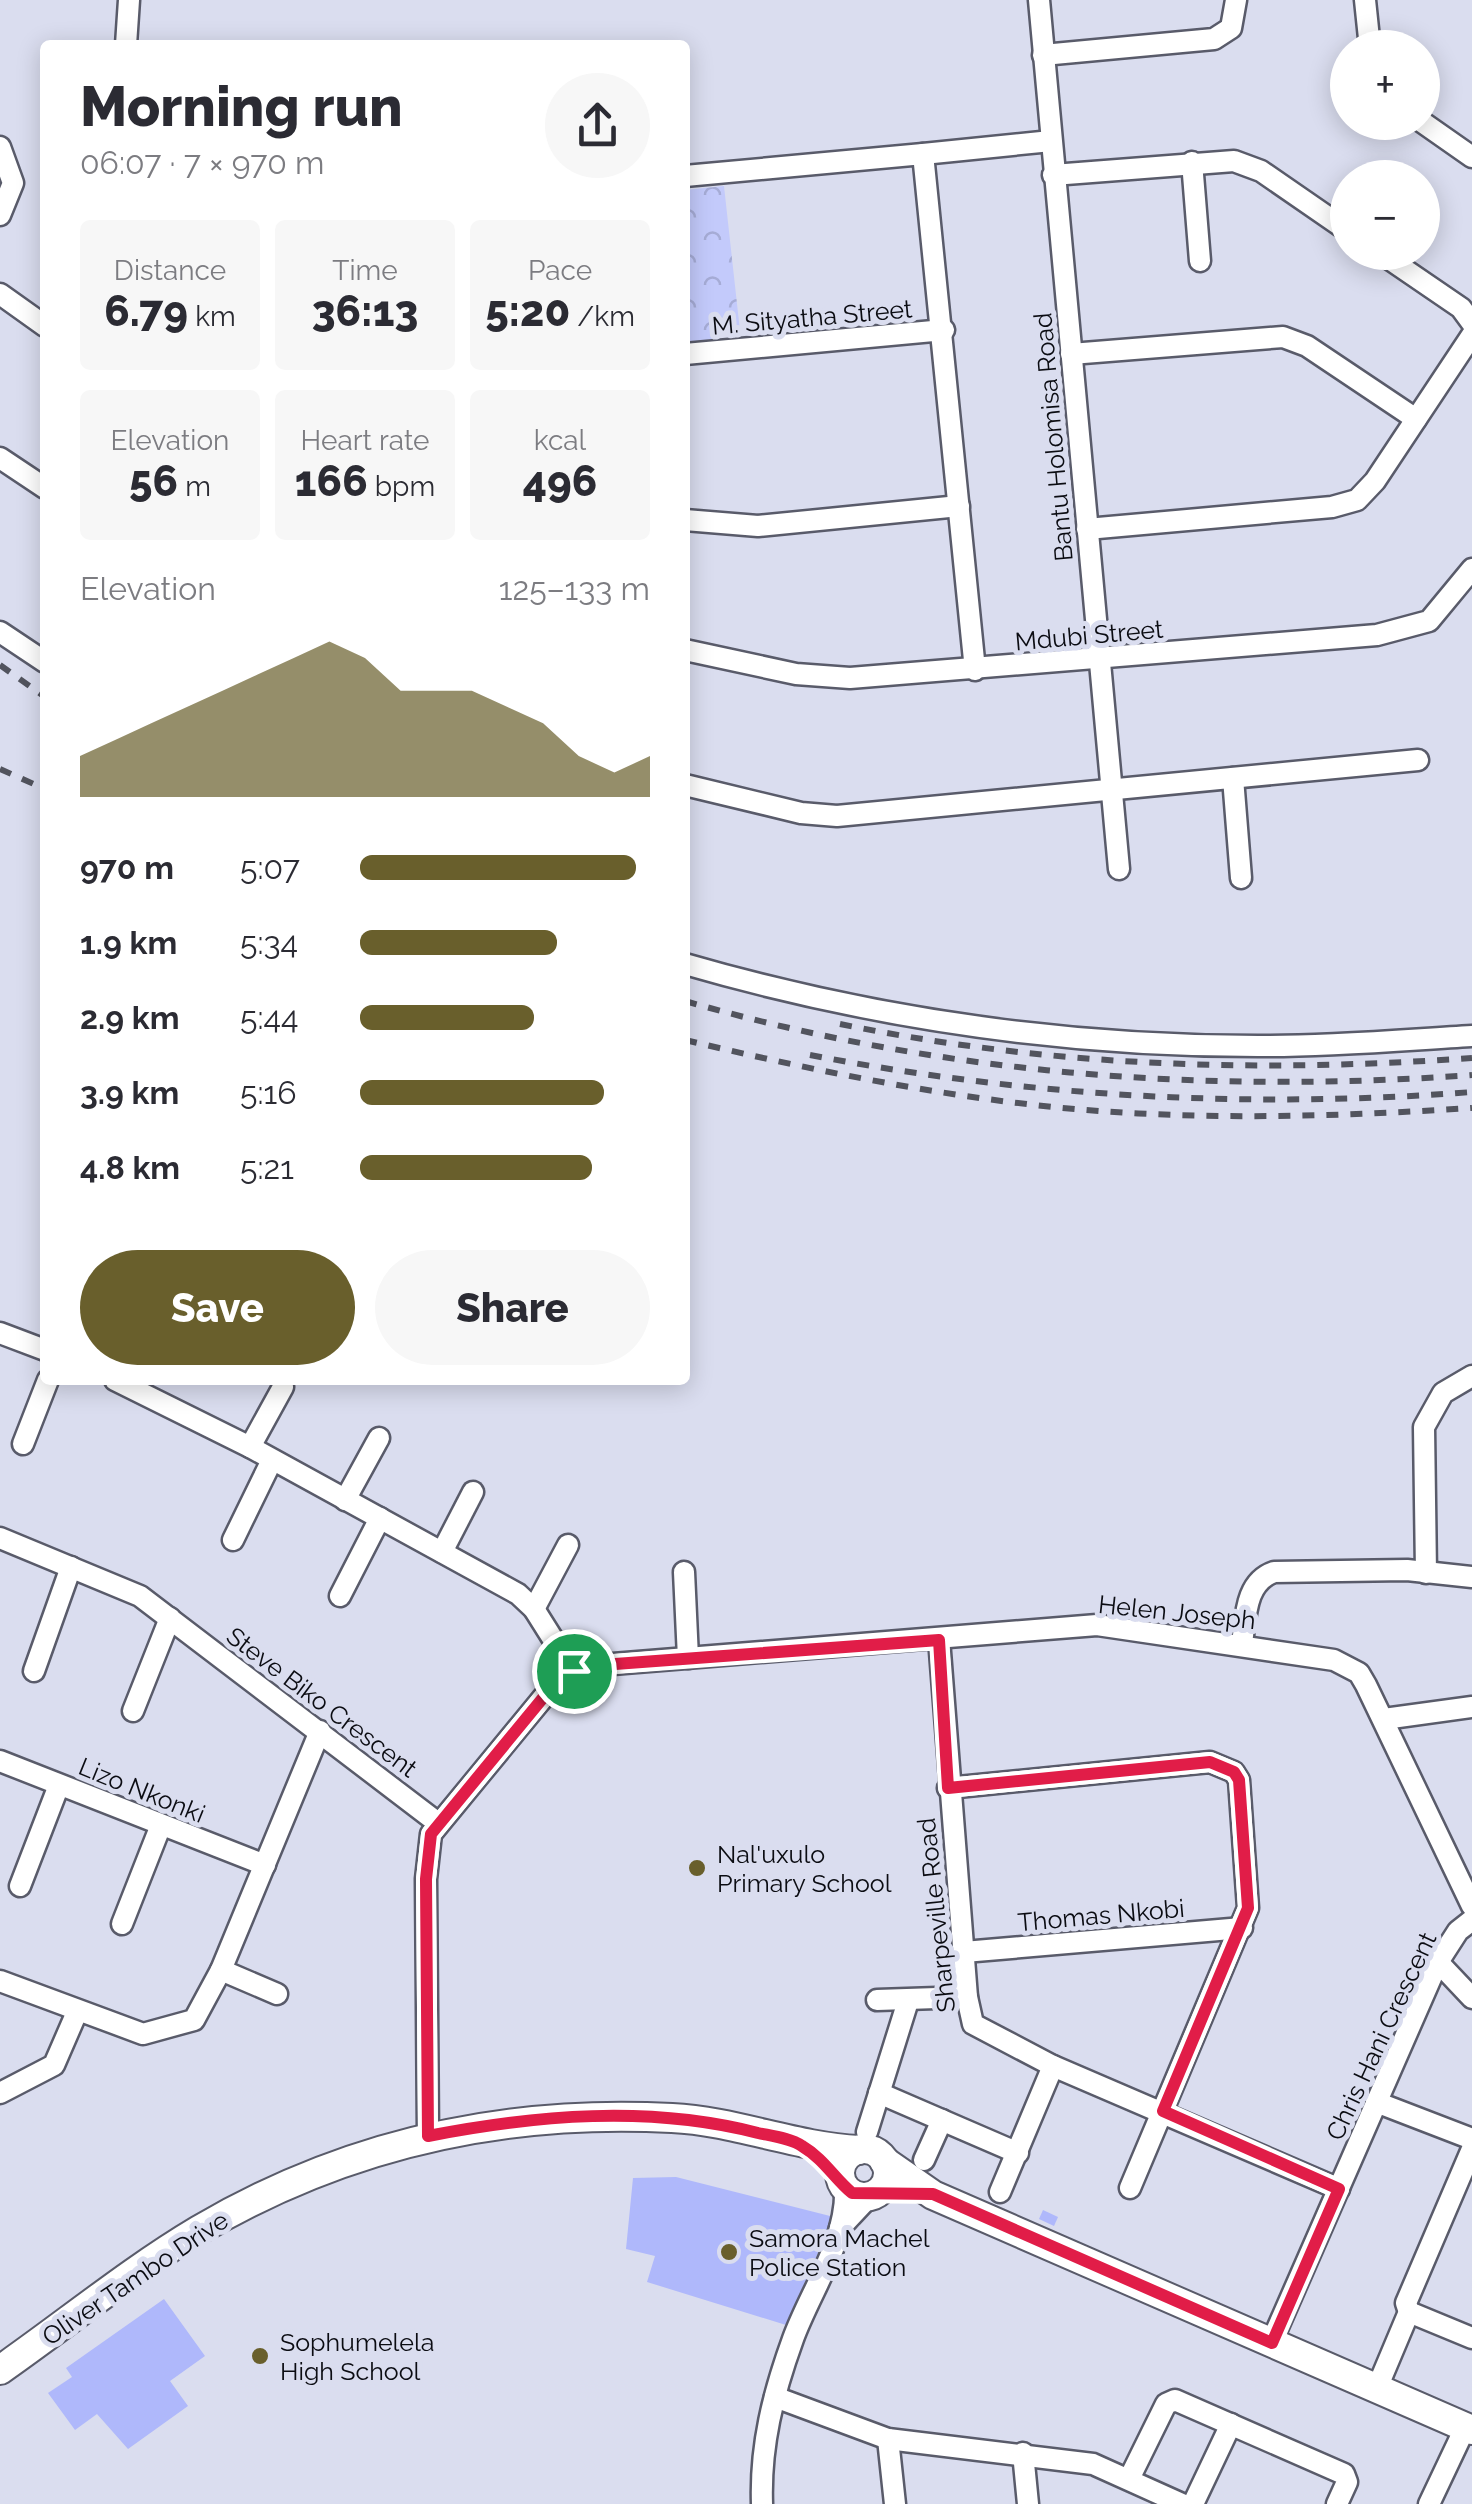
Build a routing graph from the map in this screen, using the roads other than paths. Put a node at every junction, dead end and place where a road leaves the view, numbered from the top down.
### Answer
1 (129, 0) edge
2 (1039, 0) edge
3 (1236, 0) edge
4 (1366, 0) edge
5 (1368, 30) edge
6 (126, 40) edge
7 (1043, 55) junction
8 (1440, 135) edge
9 (1050, 140) junction
10 (0, 146) edge
11 (923, 154) junction
12 (1472, 157) edge
13 (1192, 162) junction
14 (1053, 175) junction
15 (690, 176) edge
16 (0, 216) edge
17 (1330, 218) edge
18 (1200, 262) dead end
19 (1406, 270) edge
20 (0, 294) edge
21 (40, 322) edge
22 (1472, 322) edge
23 (944, 330) junction
24 (1472, 335) edge
25 (690, 354) edge
26 (1071, 354) junction
27 (1416, 419) junction
28 (0, 458) edge
29 (40, 485) edge
30 (959, 506) junction
31 (690, 520) edge
32 (1088, 529) junction
33 (1472, 568) edge
34 (0, 632) edge
35 (690, 651) edge
36 (40, 659) edge
37 (1099, 660) junction
38 (975, 670) junction
39 (1418, 760) dead end
40 (1232, 778) junction
41 (690, 786) edge
42 (1111, 788) junction
43 (1119, 868) dead end
44 (1241, 878) dead end
45 (690, 965) edge
46 (1472, 1036) edge
47 (0, 1333) edge
48 (40, 1348) edge
49 (1472, 1376) edge
50 (46, 1385) edge
51 (283, 1387) dead end
52 (158, 1389) edge
53 (380, 1438) dead end
54 (24, 1444) dead end
55 (250, 1447) junction
56 (272, 1460) junction
57 (473, 1492) dead end
58 (345, 1500) junction
59 (380, 1518) junction
60 (0, 1538) edge
61 (233, 1540) dead end
62 (568, 1545) dead end
63 (442, 1552) junction
64 (71, 1566) junction
65 (684, 1572) dead end
66 (1426, 1573) junction
67 (1472, 1577) edge
68 (340, 1596) dead end
69 (534, 1608) junction
70 (170, 1618) junction
71 (939, 1640) junction
72 (1242, 1643) junction
73 (688, 1658) junction
74 (34, 1671) dead end
75 (574, 1671) junction
76 (1472, 1707) edge
77 (134, 1711) dead end
78 (1384, 1719) junction
79 (320, 1732) junction
80 (0, 1761) edge
81 (59, 1784) junction
82 (948, 1788) junction
83 (438, 1823) junction
84 (161, 1825) junction
85 (265, 1866) junction
86 (20, 1886) dead end
87 (1472, 1906) edge
88 (1472, 1920) edge
89 (122, 1924) dead end
90 (1242, 1928) junction
91 (964, 1952) junction
92 (1438, 1962) junction
93 (221, 1970) junction
94 (0, 1981) edge
95 (277, 1994) dead end
96 (967, 1997) junction
97 (1472, 1998) edge
98 (877, 2000) dead end
99 (908, 2001) junction
100 (77, 2012) junction
101 (1053, 2066) junction
102 (0, 2093) edge
103 (880, 2093) junction
104 (1376, 2102) junction
105 (1163, 2111) junction
106 (942, 2120) junction
107 (428, 2136) junction
108 (1472, 2140) edge
109 (798, 2143) junction
110 (870, 2147) junction
111 (1472, 2149) edge
112 (1018, 2153) junction
113 (924, 2160) dead end
114 (1130, 2188) dead end
115 (858, 2189) junction
116 (1339, 2189) junction
117 (1000, 2192) dead end
118 (933, 2194) junction
119 (1409, 2312) junction
120 (1472, 2338) edge
121 (1272, 2343) junction
122 (0, 2370) edge
123 (1377, 2388) junction
124 (775, 2397) junction
125 (1230, 2424) junction
126 (1469, 2429) edge
127 (888, 2439) junction
128 (1024, 2453) junction
129 (1129, 2479) junction
130 (1160, 2499) edge
131 (762, 2504) edge
132 (895, 2504) edge
133 (1028, 2504) edge
134 (1182, 2504) edge
135 (1193, 2504) edge
136 (1338, 2504) edge
137 (1429, 2504) edge

1 - 6 street
2 - 7 street, Bantu Holomisa Road
3 - 7 street
4 - 5 street
7 - 9 street, Bantu Holomisa Road
8 - 12 street
9 - 11 street
9 - 14 street, Bantu Holomisa Road
10 - 16 street
11 - 15 street
11 - 23 street
13 - 14 street
13 - 17 street
13 - 18 street
14 - 26 street, Bantu Holomisa Road
19 - 22 street
20 - 21 street
23 - 25 street, M. Sityatha Street
23 - 30 street
24 - 27 street
26 - 27 street
26 - 32 street, Bantu Holomisa Road
27 - 32 street
28 - 29 street
30 - 31 street
30 - 38 street
32 - 37 street, Bantu Holomisa Road
33 - 37 street, Mdubi Street
34 - 36 street
35 - 38 street, Mdubi Street
37 - 38 street, Mdubi Street
37 - 42 street, Bantu Holomisa Road
39 - 40 street
40 - 42 street
40 - 44 street
41 - 42 street
42 - 43 street, Bantu Holomisa Road
45 - 46 street
47 - 48 street
49 - 66 street
50 - 54 street
51 - 55 street
52 - 55 street
53 - 58 street
55 - 56 street
56 - 58 street
56 - 61 street
57 - 63 street
58 - 59 street
59 - 63 street
59 - 68 street
60 - 64 street, Steve Biko Crescent
62 - 69 street
63 - 69 street
64 - 70 street, Steve Biko Crescent
64 - 74 street
65 - 73 street
66 - 67 street
66 - 72 street
69 - 75 street
70 - 77 street
70 - 79 street, Steve Biko Crescent
71 - 72 street, Helen Joseph
71 - 73 street, Helen Joseph
71 - 82 street, Sharpeville Road
72 - 78 street, Helen Joseph
73 - 75 street, Helen Joseph
75 - 83 street
76 - 78 street
78 - 87 street, Helen Joseph
79 - 83 street, Steve Biko Crescent
79 - 85 street
80 - 81 street, Lizo Nkonki
81 - 84 street, Lizo Nkonki
81 - 86 street
82 - 90 street
82 - 91 street, Sharpeville Road
83 - 107 street
84 - 85 street, Lizo Nkonki
84 - 89 street
85 - 93 street
88 - 92 street, Chris Hani Crescent
90 - 91 street, Thomas Nkobi
90 - 105 street
91 - 96 street, Sharpeville Road
92 - 97 street
92 - 104 street, Chris Hani Crescent
93 - 95 street
93 - 100 street
94 - 100 street
96 - 99 street
96 - 101 street, Sharpeville Road
98 - 99 street
99 - 103 street
100 - 102 street
101 - 105 street, Sharpeville Road
101 - 112 street
103 - 106 street
103 - 110 street
104 - 108 street
104 - 116 street, Chris Hani Crescent
105 - 114 street
105 - 116 street, Sharpeville Road
106 - 112 street
106 - 113 street
107 - 109 street, Oliver Tambo Drive
107 - 122 street, Oliver Tambo Drive
109 - 110 street, Oliver Tambo Drive
109 - 115 street, Oliver Tambo Drive
110 - 115 street
110 - 115 street
110 - 118 street, Oliver Tambo Drive
111 - 119 street
112 - 117 street
115 - 118 street, Oliver Tambo Drive
115 - 124 street
116 - 121 street, Chris Hani Crescent
118 - 121 street, Oliver Tambo Drive
119 - 120 street
119 - 123 street
121 - 123 street, Oliver Tambo Drive
123 - 126 street, Oliver Tambo Drive
124 - 127 street
124 - 131 street
125 - 129 street
125 - 135 street
125 - 136 street
126 - 137 street
127 - 128 street
127 - 132 street
128 - 129 street
128 - 133 street
129 - 130 street
130 - 134 street

